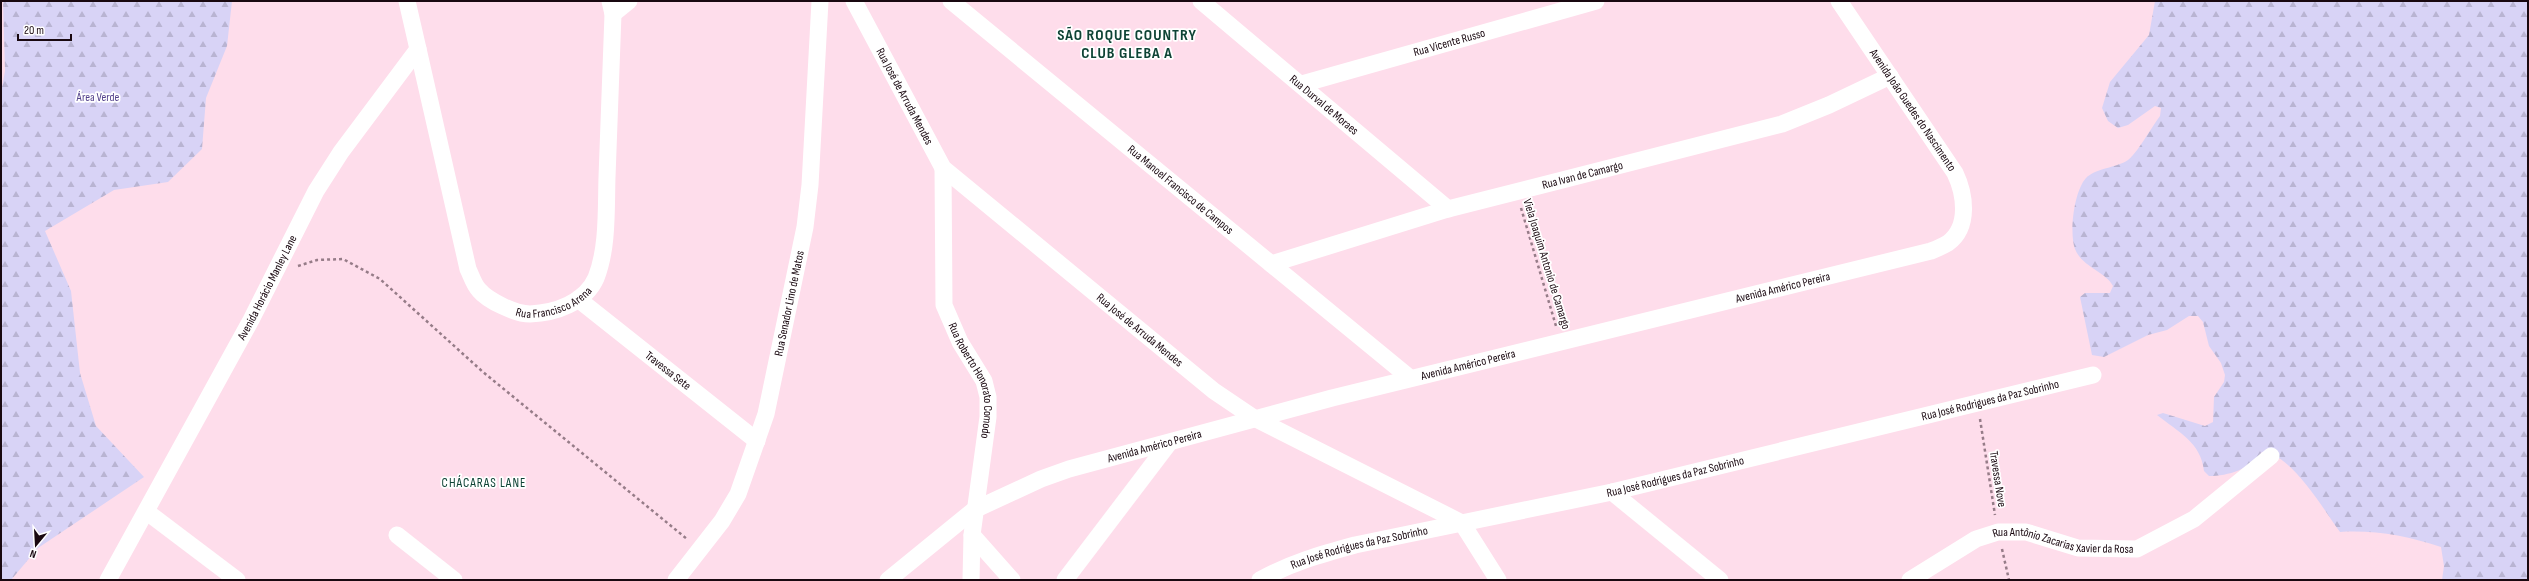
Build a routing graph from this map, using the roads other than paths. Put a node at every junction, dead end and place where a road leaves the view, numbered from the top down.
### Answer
1 (407, 1) edge
2 (629, 1) edge
3 (820, 1) edge
4 (854, 1) edge
5 (951, 1) edge
6 (1201, 1) edge
7 (1596, 1) edge
8 (1839, 1) edge
9 (611, 7) edge
10 (418, 49) junction
11 (1890, 76) junction
12 (1302, 84) junction
13 (943, 168) junction
14 (1448, 208) junction
15 (1960, 227) joint
16 (1271, 264) junction
17 (578, 299) junction
18 (2093, 375) dead end
19 (1410, 378) junction
20 (1254, 418) junction
21 (757, 441) junction
22 (1169, 443) junction
23 (2271, 456) dead end
24 (1612, 492) junction
25 (974, 510) junction
26 (147, 512) junction
27 (1462, 523) junction
28 (397, 535) dead end
29 (972, 535) junction
30 (108, 580) edge
31 (237, 580) edge
32 (454, 580) edge
33 (676, 580) edge
34 (888, 580) edge
35 (970, 580) edge
36 (1012, 580) edge
37 (1065, 580) edge
38 (1260, 580) edge
39 (1498, 580) edge
40 (1720, 580) edge
41 (1910, 580) edge

1 - 10 street
2 - 9 street
3 - 21 street, Rua Senador Lino de Matos
4 - 13 street, Rua José de Arruda Mendes
5 - 16 street, Rua Manoel Francisco de Campos
6 - 12 street, Rua Durval de Moraes
7 - 12 street, Rua Vicente Russo
8 - 11 street, Avenida João Guedes do Nascimento
9 - 17 street, Rua Francisco Arena
10 - 17 street, Rua Francisco Arena
10 - 26 street, Avenida Horácio Manley Lane
11 - 14 street, Rua Ivan de Camargo
11 - 15 street, Avenida João Guedes do Nascimento
12 - 14 street, Rua Durval de Moraes
13 - 20 street, Rua José de Arruda Mendes
13 - 25 street, Rua Roberto Honorato Comodo
14 - 16 street, Rua Ivan de Camargo
15 - 19 street, Avenida Américo Pereira
16 - 19 street, Rua Manoel Francisco de Campos
17 - 21 street, Travessa Sete
18 - 24 street, Rua José Rodrigues da Paz Sobrinho
19 - 20 street, Avenida Américo Pereira
20 - 22 street, Avenida Américo Pereira
20 - 27 street, Rua José de Arruda Mendes
21 - 33 street, Rua Senador Lino de Matos
22 - 25 street, Avenida Américo Pereira
22 - 37 street
23 - 41 street, Rua Antônio Zacarias Xavier da Rosa
24 - 27 street, Rua José Rodrigues da Paz Sobrinho
24 - 40 street
25 - 29 street, Rua Roberto Honorato Comodo
25 - 34 street, Avenida Américo Pereira
26 - 30 street, Avenida Horácio Manley Lane
26 - 31 street
27 - 38 street, Rua José Rodrigues da Paz Sobrinho
27 - 39 street
28 - 32 street
29 - 35 street, Rua Roberto Honorato Comodo
29 - 36 street

